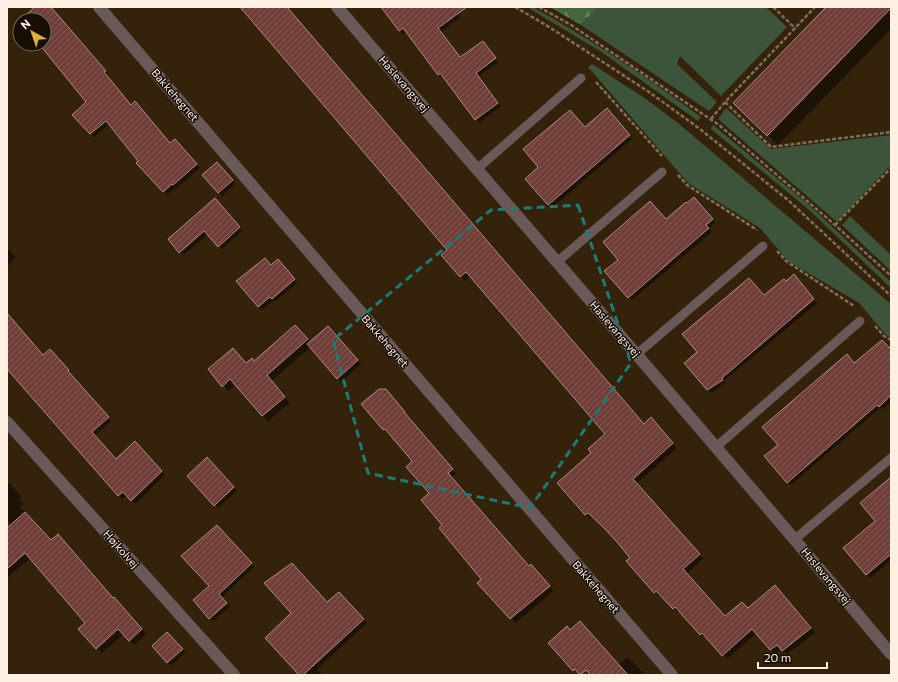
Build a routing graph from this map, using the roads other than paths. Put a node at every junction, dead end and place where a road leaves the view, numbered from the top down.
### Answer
1 (99, 7) edge
2 (337, 7) edge
3 (581, 78) dead end
4 (477, 169) junction
5 (662, 172) dead end
6 (763, 246) dead end
7 (557, 262) junction
8 (865, 321) road end
9 (636, 354) junction
10 (7, 422) edge
11 (716, 448) junction
12 (891, 458) edge
13 (796, 540) junction
14 (891, 654) edge
15 (234, 675) edge
16 (672, 675) edge

1 - 16 street, Bakkehegnet
2 - 4 street, Haslevangsvej
3 - 4 lane
4 - 7 street, Haslevangsvej
5 - 7 lane
6 - 9 lane
7 - 9 street, Haslevangsvej
8 - 11 lane
9 - 11 street, Haslevangsvej
10 - 15 street, Højkolvej
11 - 13 street, Haslevangsvej
12 - 13 lane
13 - 14 street, Haslevangsvej

